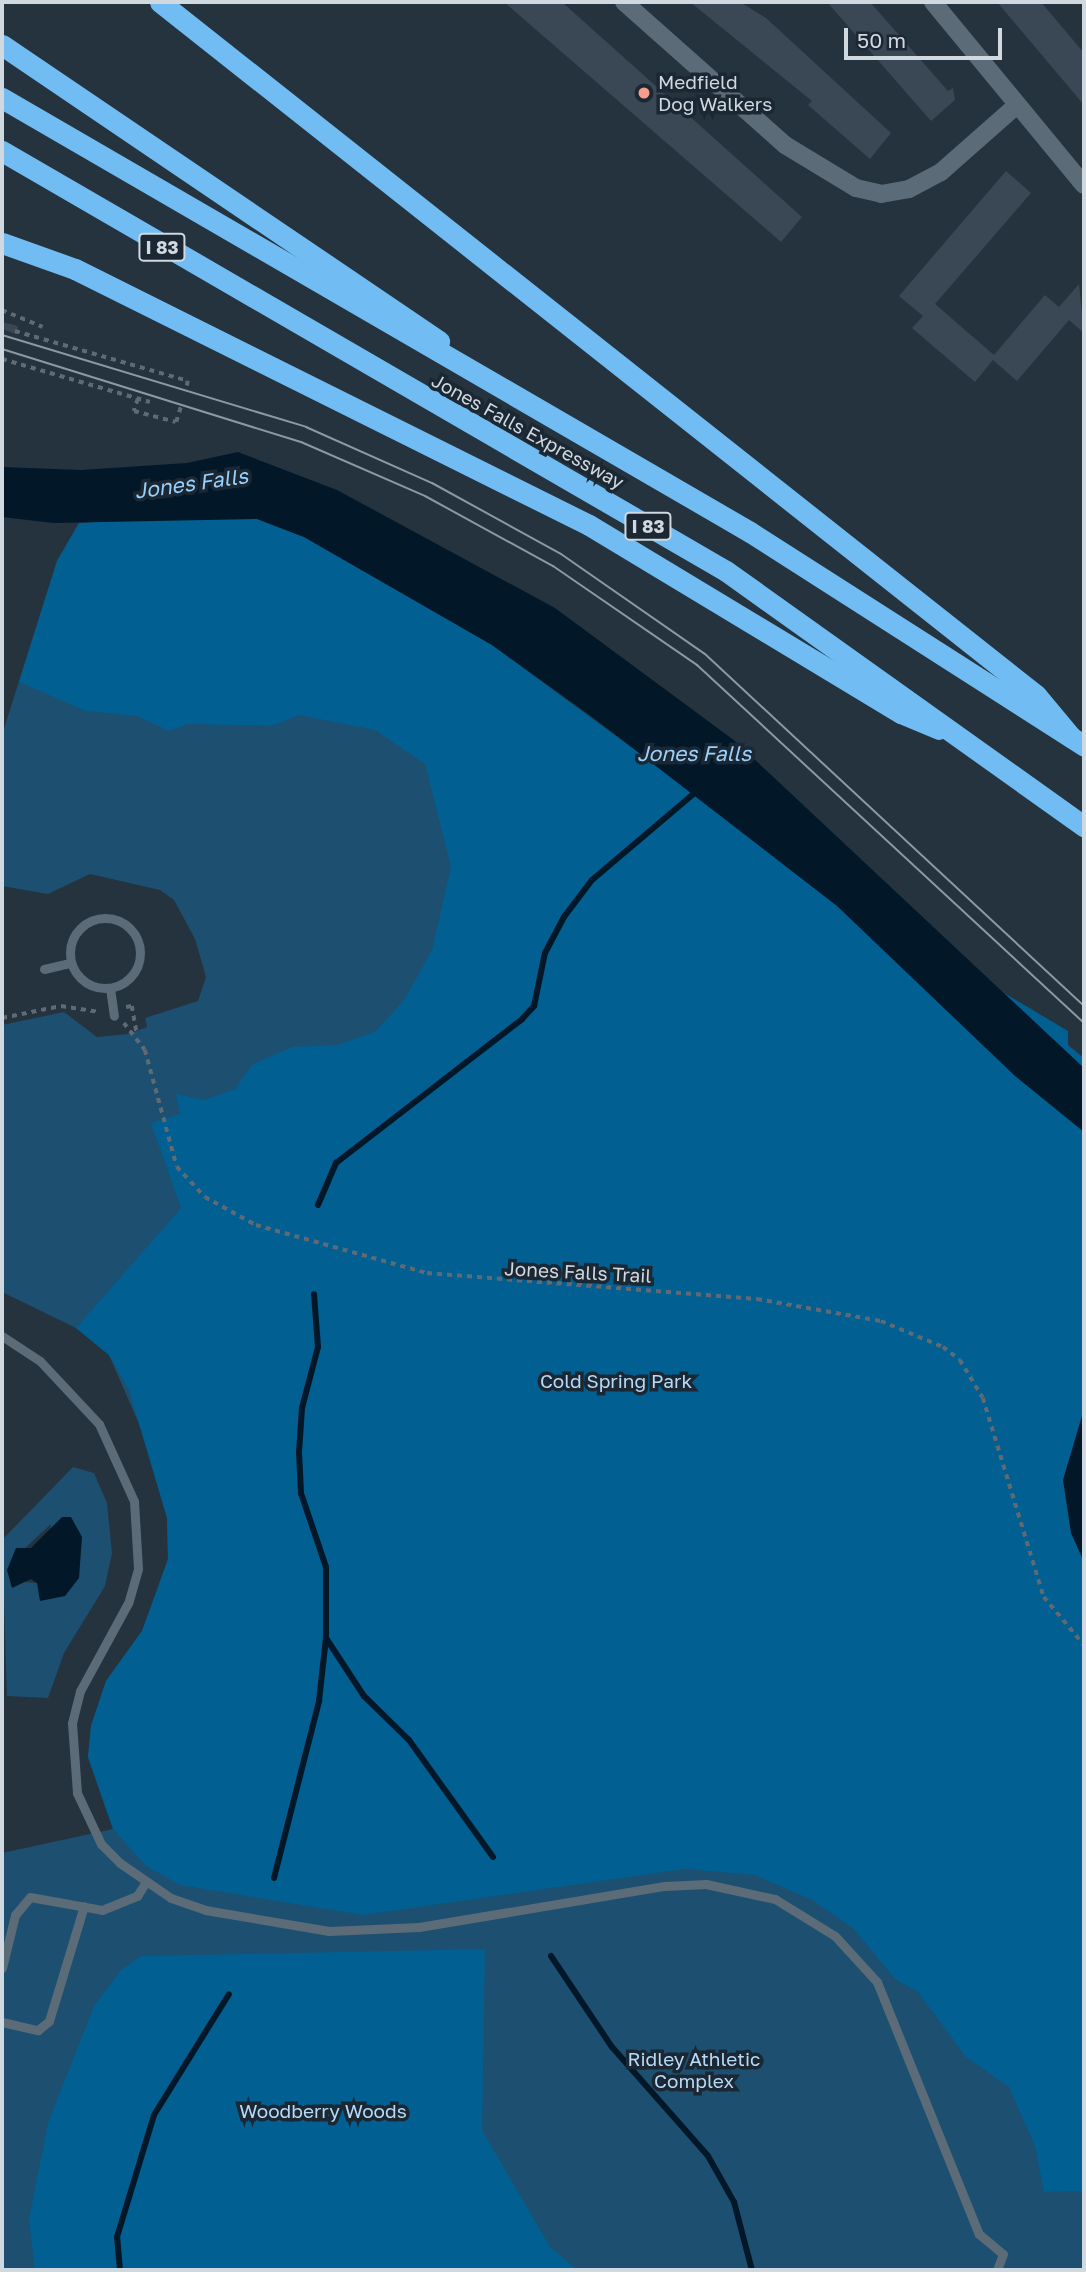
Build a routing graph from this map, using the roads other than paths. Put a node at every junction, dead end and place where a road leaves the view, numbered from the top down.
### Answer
1 (160, 2) edge
2 (624, 2) edge
3 (933, 2) edge
4 (2, 45) edge
5 (2, 97) edge
6 (1017, 105) junction
7 (2, 151) edge
8 (1084, 185) edge
9 (2, 243) edge
10 (553, 420) junction
11 (956, 736) junction
12 (1078, 742) edge
13 (1084, 825) edge
14 (71, 962) junction
15 (44, 969) dead end
16 (110, 988) junction
17 (113, 1017) road end
18 (2, 1336) edge
19 (145, 1883) junction
20 (84, 1906) junction
21 (2, 1968) edge
22 (2, 2022) edge
23 (997, 2270) edge

1 - 12 highway
2 - 6 street
3 - 6 street
4 - 10 highway
5 - 10 highway, Jones Falls Expressway / I 83
6 - 8 street
7 - 11 highway, Jones Falls Expressway / I 83
9 - 11 highway
10 - 12 highway, Jones Falls Expressway / I 83
11 - 13 highway, Jones Falls Expressway / I 83
14 - 15 lane
14 - 16 lane
14 - 16 lane
16 - 17 lane
18 - 19 lane
19 - 20 lane
19 - 23 lane
20 - 21 lane
20 - 22 lane

